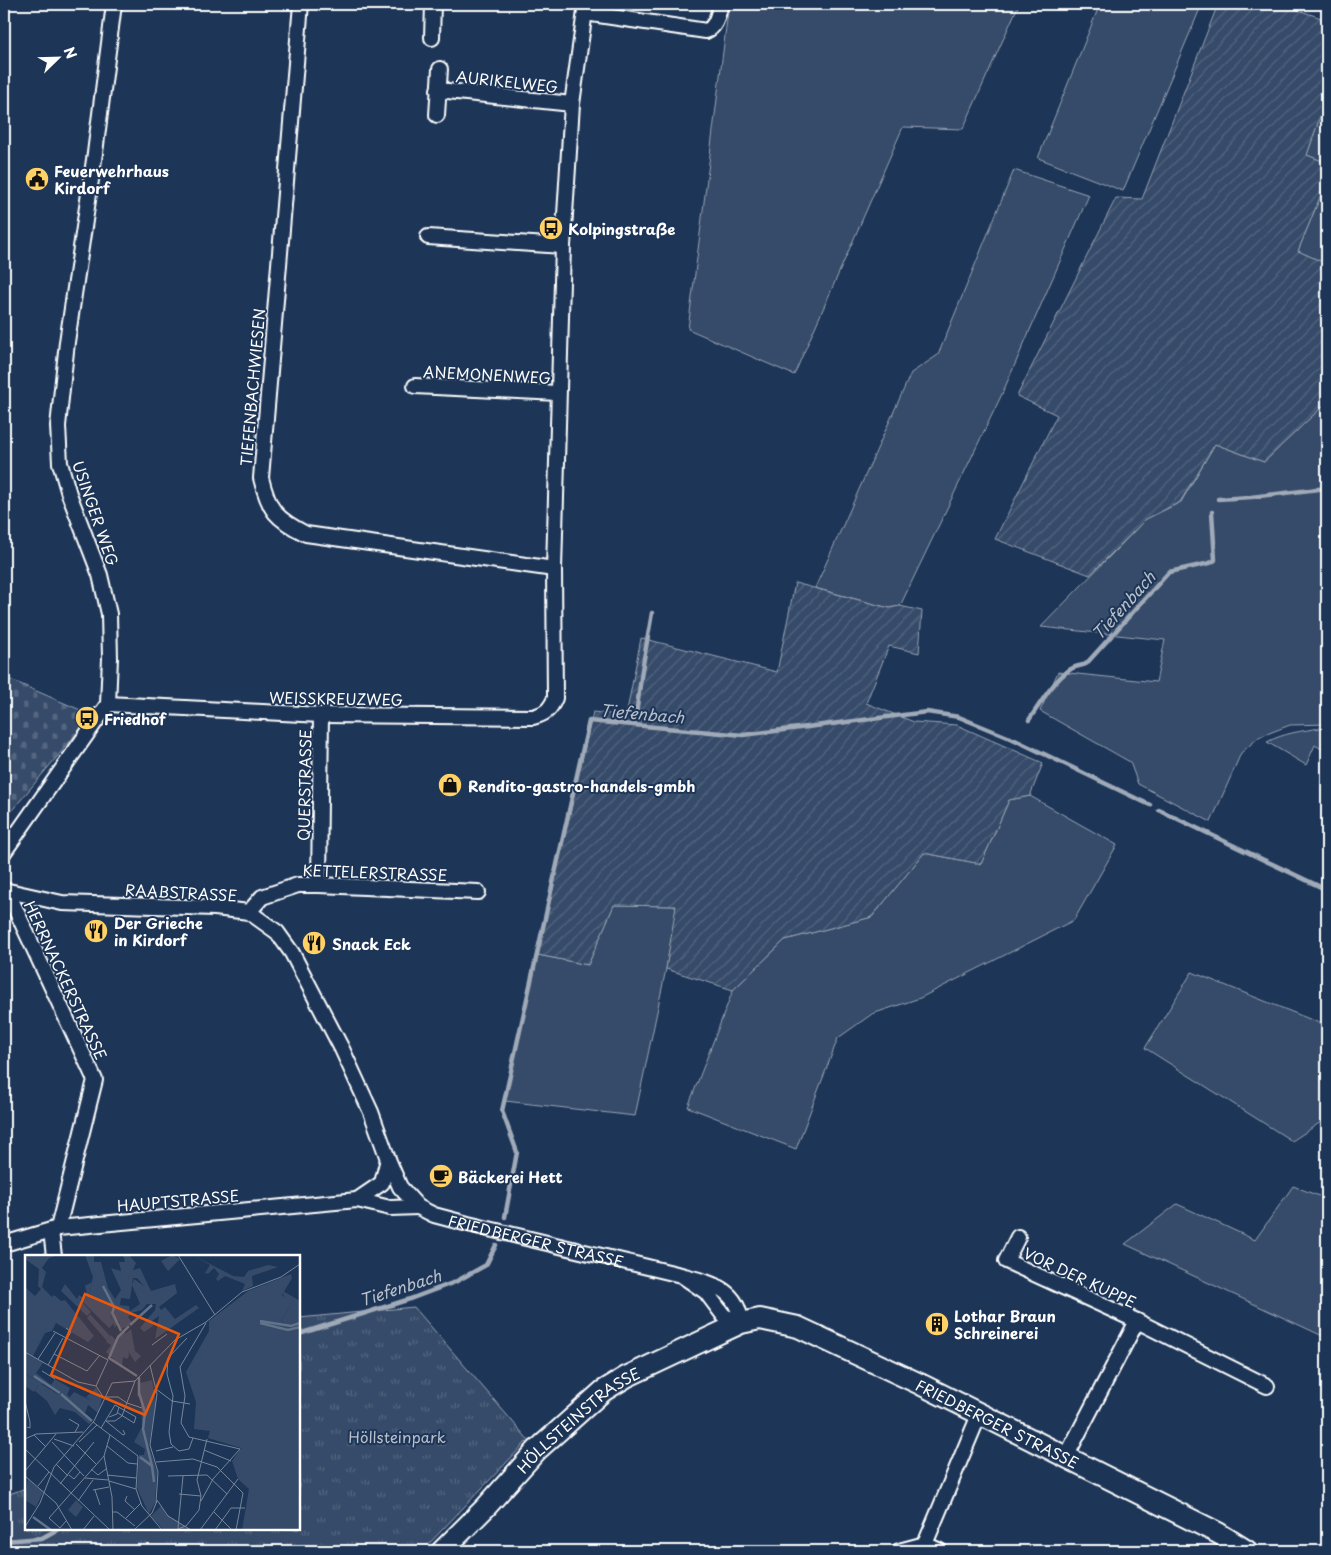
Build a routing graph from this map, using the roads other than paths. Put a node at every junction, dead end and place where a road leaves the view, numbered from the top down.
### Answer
1 (114, 4) edge
2 (300, 4) edge
3 (433, 4) edge
4 (721, 4) edge
5 (586, 8) edge
6 (432, 38) dead end
7 (440, 69) dead end
8 (438, 90) junction
9 (572, 104) junction
10 (437, 115) dead end
11 (428, 236) dead end
12 (563, 246) junction
13 (415, 386) dead end
14 (558, 393) junction
15 (554, 569) junction
16 (108, 704) junction
17 (321, 715) junction
18 (4, 852) edge
19 (319, 885) junction
20 (5, 890) edge
21 (478, 892) dead end
22 (249, 912) junction
23 (388, 1159) junction
24 (400, 1187) joint
25 (357, 1200) junction
26 (418, 1207) junction
27 (54, 1229) junction
28 (1018, 1237) dead end
29 (4, 1244) edge
30 (54, 1255) edge
31 (1137, 1321) junction
32 (741, 1323) junction
33 (1267, 1386) dead end
34 (979, 1415) junction
35 (1066, 1457) junction
36 (925, 1544) junction
37 (442, 1551) edge
38 (899, 1551) edge
39 (940, 1551) edge
40 (1247, 1551) edge

1 - 16 street, USINGER WEG
2 - 15 street, TIEFENBACHWIESEN
3 - 6 street
4 - 5 street
5 - 9 street
7 - 8 street, AURIKELWEG
8 - 9 street, AURIKELWEG
8 - 10 street, AURIKELWEG
9 - 12 street
11 - 12 street
12 - 14 street
13 - 14 street, ANEMONENWEG
14 - 15 street
15 - 17 street, WEISSKREUZWEG
16 - 17 street, WEISSKREUZWEG
16 - 18 street
17 - 19 street, QUERSTRASSE
19 - 21 street, KETTELERSTRASSE
19 - 22 street, KETTELERSTRASSE
20 - 22 street, RAABSTRASSE
20 - 27 street, HERRNACKERSTRASSE
22 - 23 street, RAABSTRASSE
23 - 24 street, RAABSTRASSE
23 - 25 street, HAUPTSTRASSE
24 - 26 street, FRIEDBERGER STRASSE
25 - 26 street, HAUPTSTRASSE
25 - 27 street, HAUPTSTRASSE
26 - 32 street, FRIEDBERGER STRASSE
27 - 29 street, HAUPTSTRASSE
27 - 30 street
28 - 31 street, VOR DER KUPPE
31 - 33 street, VOR DER KUPPE
31 - 35 street, VOR DER KUPPE
32 - 34 street, FRIEDBERGER STRASSE
32 - 37 street, HÖLLSTEINSTRASSE
34 - 35 street, FRIEDBERGER STRASSE
34 - 36 street
35 - 40 street, FRIEDBERGER STRASSE
36 - 38 street
36 - 39 street

